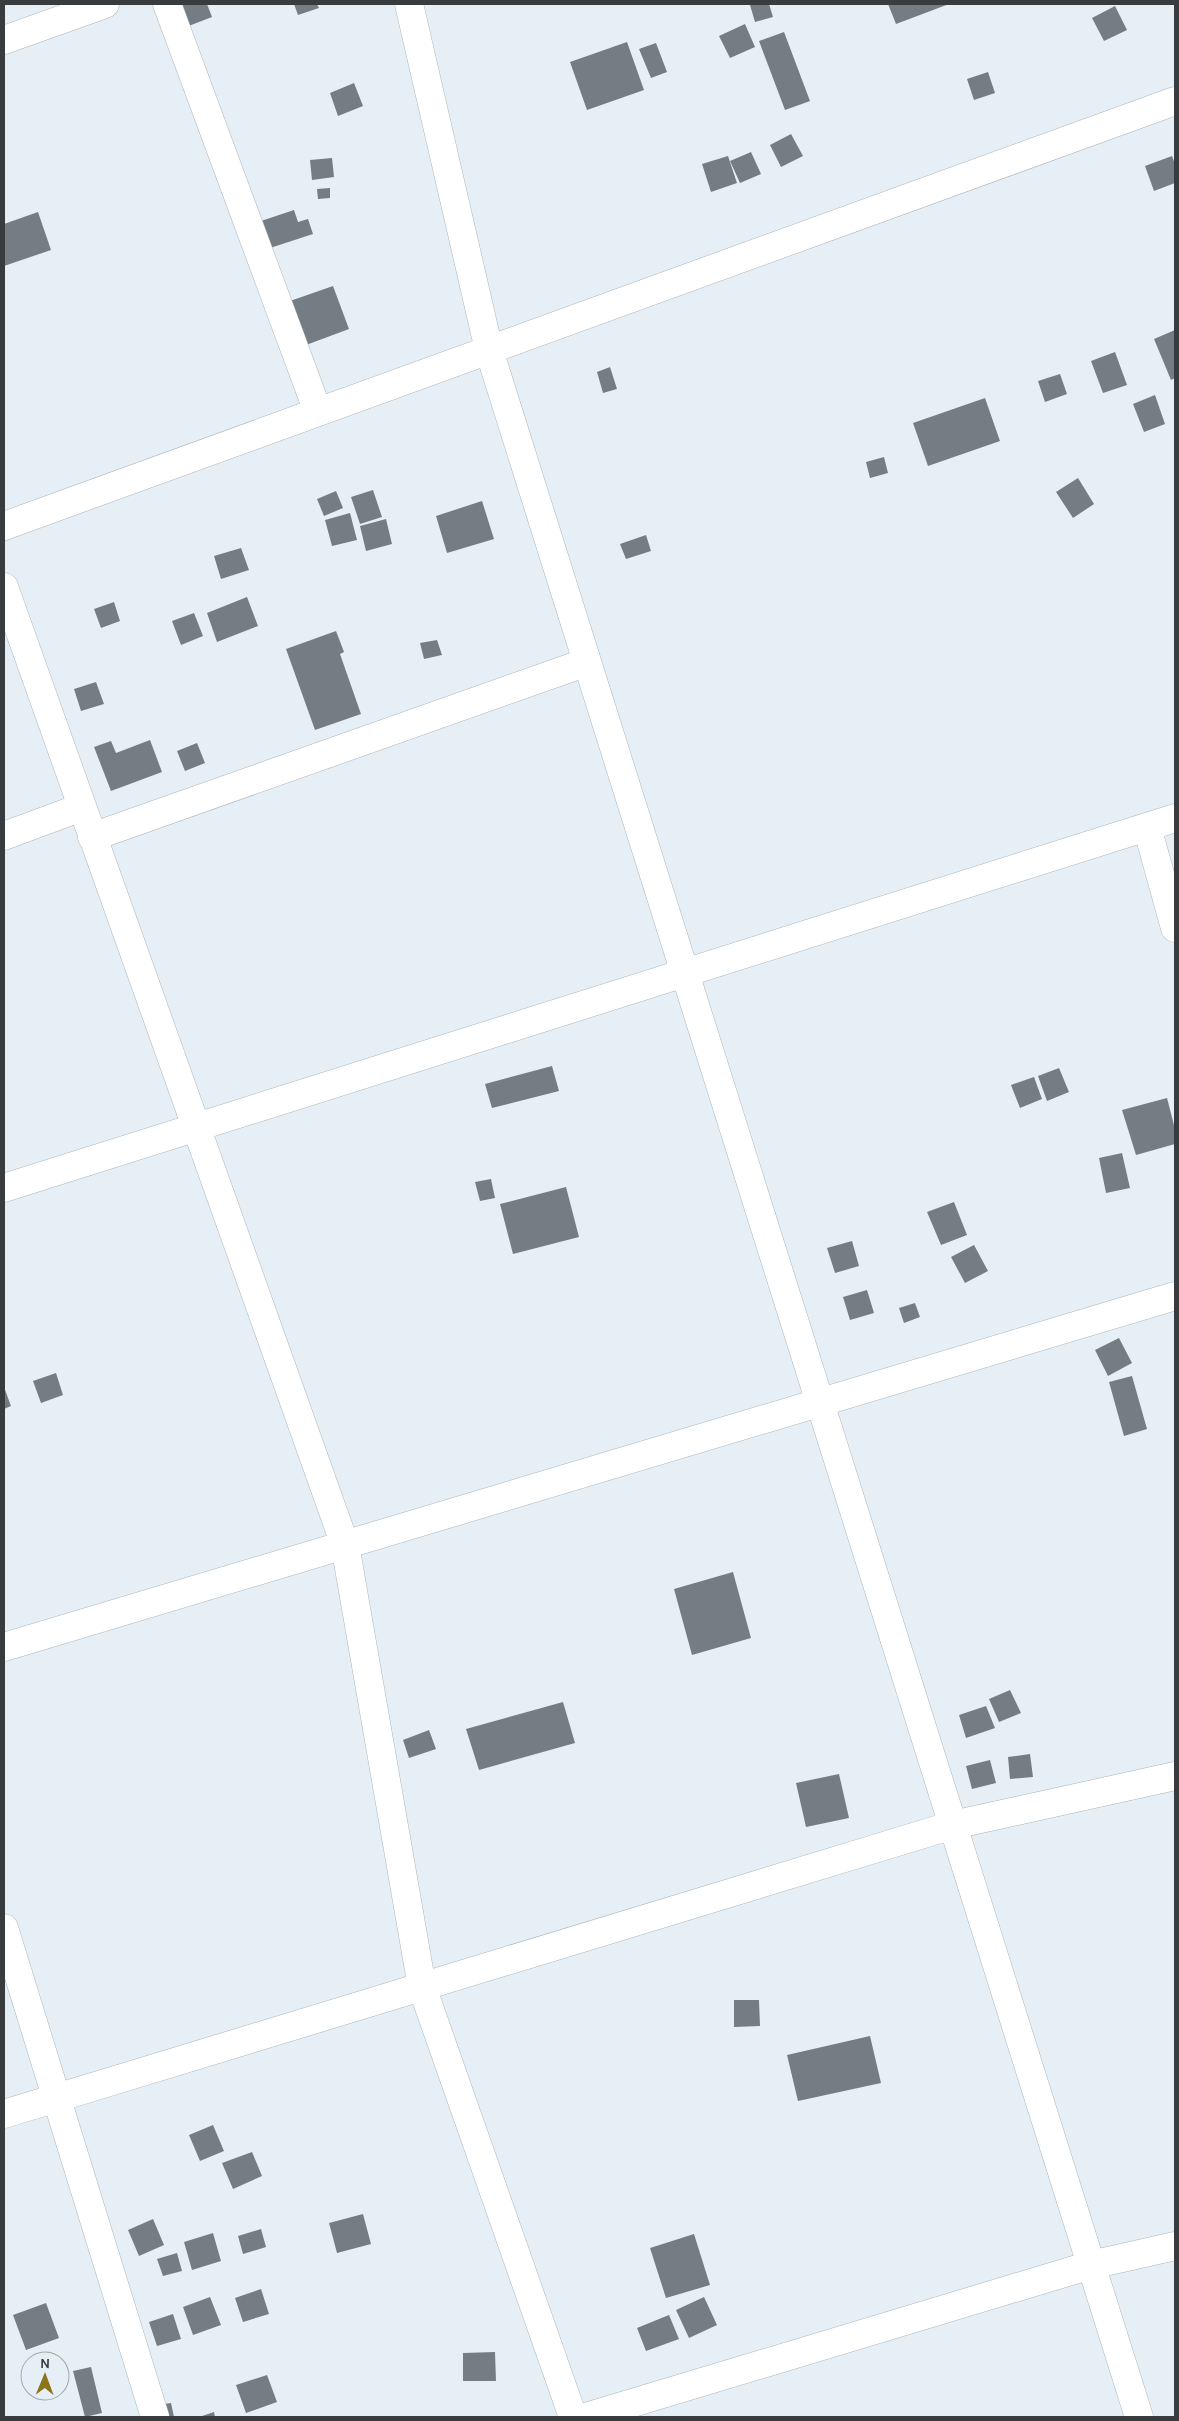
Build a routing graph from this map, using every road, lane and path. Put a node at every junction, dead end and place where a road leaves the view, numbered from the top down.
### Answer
1 (105, 4) edge
2 (167, 4) edge
3 (409, 4) edge
4 (4, 40) edge
5 (1175, 101) edge
6 (489, 350) junction
7 (318, 412) junction
8 (4, 526) edge
9 (4, 587) edge
10 (587, 662) junction
11 (82, 807) junction
12 (1175, 818) edge
13 (1147, 827) junction
14 (4, 836) edge
15 (92, 837) junction
16 (1175, 928) edge
17 (685, 973) junction
18 (196, 1127) junction
19 (4, 1188) edge
20 (1175, 1296) edge
21 (820, 1403) junction
22 (345, 1545) junction
23 (4, 1648) edge
24 (1175, 1776) edge
25 (953, 1825) junction
26 (4, 1928) edge
27 (422, 1987) junction
28 (56, 2098) junction
29 (4, 2114) edge
30 (1175, 2246) edge
31 (1091, 2265) junction
32 (155, 2417) edge
33 (573, 2417) edge
34 (586, 2417) edge
35 (1139, 2417) edge

1 - 4 street
2 - 7 street
3 - 6 street
5 - 6 street
6 - 7 street
6 - 10 street
7 - 8 street
9 - 11 street
10 - 15 street
10 - 17 street
11 - 14 street
11 - 15 street
12 - 13 street
13 - 16 street
13 - 17 street
15 - 18 street
17 - 18 street
17 - 21 street
18 - 19 street
18 - 22 street
20 - 21 street
21 - 22 street
21 - 25 street
22 - 23 street
22 - 27 street
24 - 25 street
25 - 27 street
25 - 31 street
26 - 28 street
27 - 28 street
27 - 33 street
28 - 29 street
28 - 32 street
30 - 31 street
31 - 34 street
31 - 35 street

